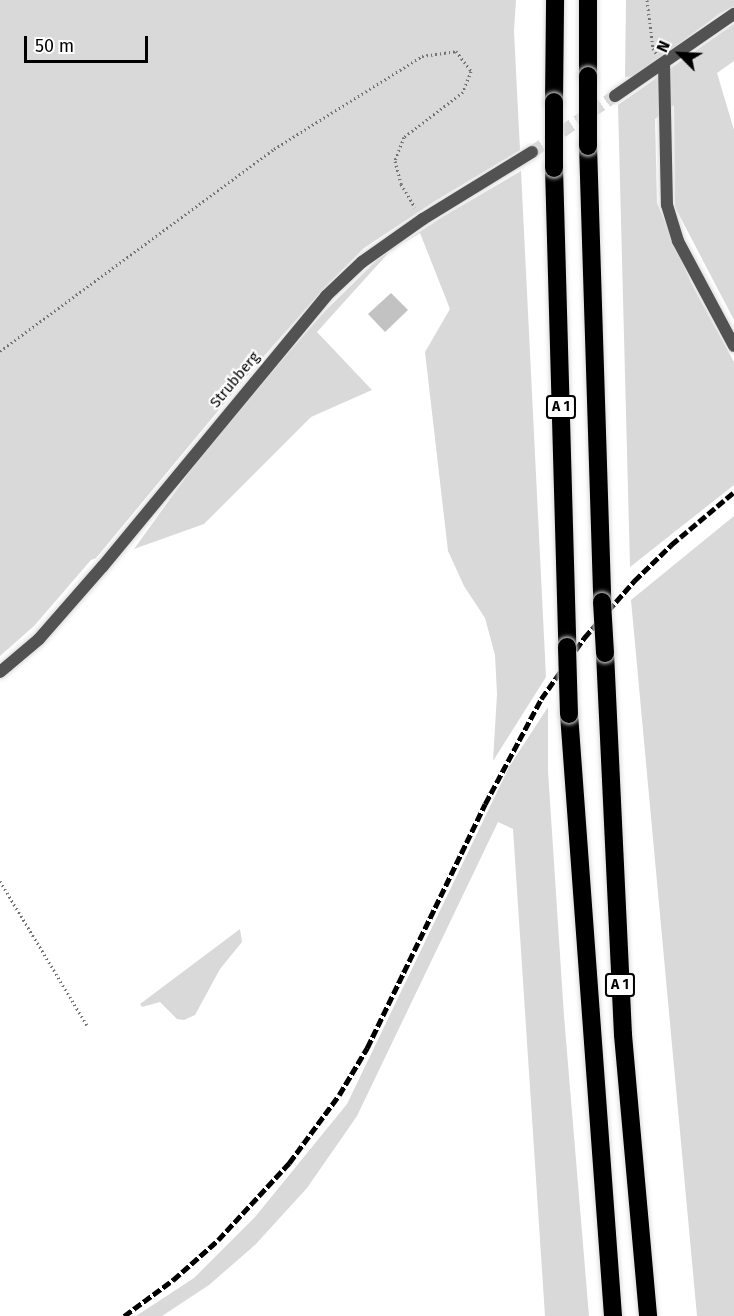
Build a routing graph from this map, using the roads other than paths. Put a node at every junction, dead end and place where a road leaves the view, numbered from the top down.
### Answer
1 (555, 0) edge
2 (588, 0) edge
3 (734, 14) edge
4 (664, 64) junction
5 (615, 96) tunnel mouth
6 (532, 152) tunnel mouth
7 (734, 346) edge
8 (0, 672) edge
9 (613, 1316) edge
10 (648, 1316) edge

1 - 9 highway, A 1, bridge
2 - 10 highway, A 1, bridge
3 - 4 street
4 - 5 street
4 - 7 street
6 - 8 street, Strubberg

